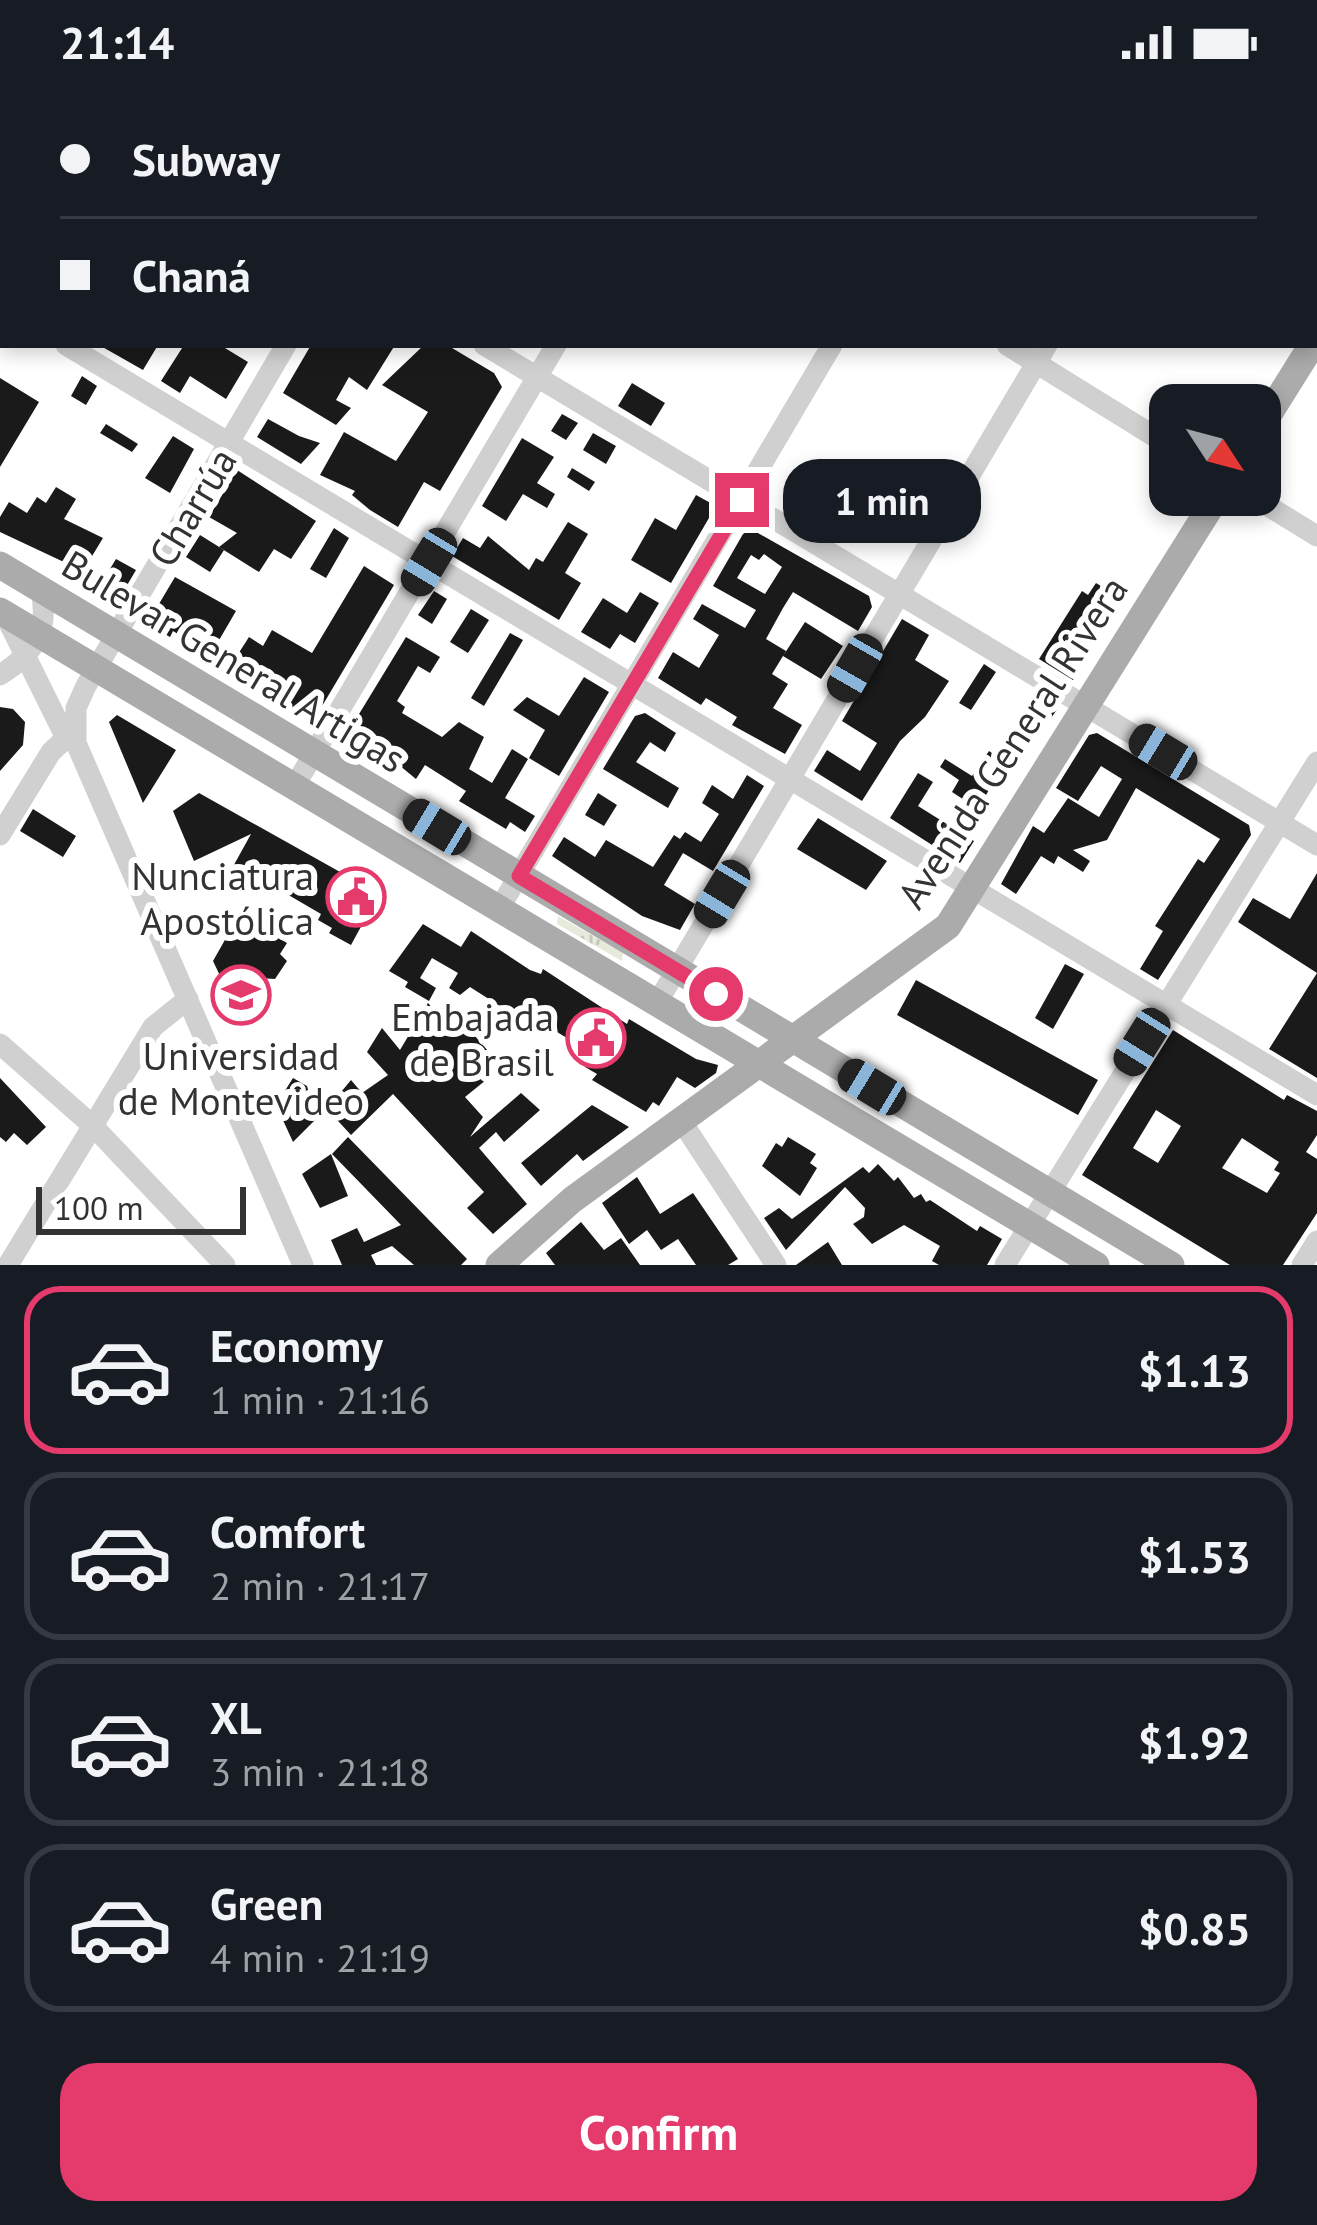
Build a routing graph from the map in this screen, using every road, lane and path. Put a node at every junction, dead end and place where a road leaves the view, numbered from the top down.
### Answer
1 (71, 348) edge
2 (284, 348) edge
3 (489, 348) edge
4 (554, 348) edge
5 (830, 348) edge
6 (1310, 348) edge
7 (1042, 354) edge
8 (537, 377) junction
9 (1281, 395) edge
10 (1149, 431) edge
11 (230, 443) junction
12 (742, 500) junction
13 (1281, 514) edge
14 (1205, 516) edge
15 (1317, 536) edge
16 (429, 562) junction
17 (1, 567) edge
18 (41, 590) junction
19 (899, 593) junction
20 (2, 612) edge
21 (116, 636) junction
22 (34, 646) junction
23 (96, 668) junction
24 (0, 675) edge
25 (633, 684) junction
26 (1085, 705) junction
27 (71, 740) junction
28 (314, 754) junction
29 (1317, 762) edge
30 (790, 779) junction
31 (294, 787) junction
32 (1279, 822) junction
33 (0, 835) edge
34 (1317, 845) edge
35 (519, 876) junction
36 (972, 889) junction
37 (500, 909) junction
38 (676, 971) junction
39 (188, 1000) junction
40 (657, 1003) junction
41 (1166, 1004) junction
42 (795, 1041) junction
43 (0, 1044) edge
44 (760, 1065) junction
45 (1317, 1095) edge
46 (914, 1113) junction
47 (682, 1121) junction
48 (92, 1125) junction
49 (899, 1147) junction
50 (1049, 1192) junction
51 (1029, 1225) junction
52 (1317, 1241) edge
53 (514, 1260) edge
54 (8, 1265) edge
55 (225, 1265) edge
56 (303, 1265) edge
57 (776, 1265) edge
58 (1005, 1265) edge
59 (1096, 1265) edge
60 (1171, 1265) edge
61 (1302, 1265) edge

1 - 11 street
2 - 11 street, Charrúa
3 - 8 street
4 - 8 street
5 - 12 street
6 - 9 main road
7 - 10 street
7 - 19 street
8 - 12 street
8 - 16 street
11 - 16 street
11 - 21 street, Charrúa
12 - 19 street
12 - 25 street
13 - 15 street
14 - 26 main road, Avenida General Rivera
16 - 25 street
16 - 28 street
17 - 18 main road, Bulevar General Artigas
18 - 21 main road, Bulevar General Artigas
18 - 22 street
19 - 26 street
19 - 30 street
20 - 22 main road, Bulevar General Artigas
21 - 23 street, Charrúa
21 - 28 main road, Bulevar General Artigas
22 - 23 main road, Bulevar General Artigas
22 - 24 street
22 - 27 street
23 - 27 street, Charrúa
23 - 31 main road, Bulevar General Artigas
25 - 30 street
25 - 35 street
26 - 32 street
26 - 36 main road, Avenida General Rivera
27 - 33 street
27 - 39 street
28 - 31 street
28 - 35 main road, Bulevar General Artigas
29 - 32 street
30 - 36 street
30 - 38 street
31 - 37 main road, Bulevar General Artigas
32 - 34 street
32 - 41 street
35 - 37 street
35 - 38 main road, Bulevar General Artigas
36 - 41 street
36 - 42 main road, Avenida General Rivera
37 - 40 main road, Bulevar General Artigas
38 - 40 street
38 - 42 main road, Bulevar General Artigas
39 - 48 street
39 - 56 street
40 - 42 main road
40 - 44 main road, Bulevar General Artigas
41 - 45 street
41 - 50 street
42 - 44 main road, Avenida General Rivera
42 - 46 main road, Bulevar General Artigas
43 - 48 street
44 - 46 main road
44 - 47 main road, Avenida General Rivera
44 - 49 main road, Bulevar General Artigas
46 - 49 street
46 - 50 main road, Bulevar General Artigas
47 - 53 main road, Avenida General Rivera
47 - 57 street
48 - 54 street
48 - 55 street
49 - 51 main road, Bulevar General Artigas
50 - 51 street
50 - 60 main road, Bulevar General Artigas
51 - 58 street
51 - 59 main road, Bulevar General Artigas
52 - 61 street

